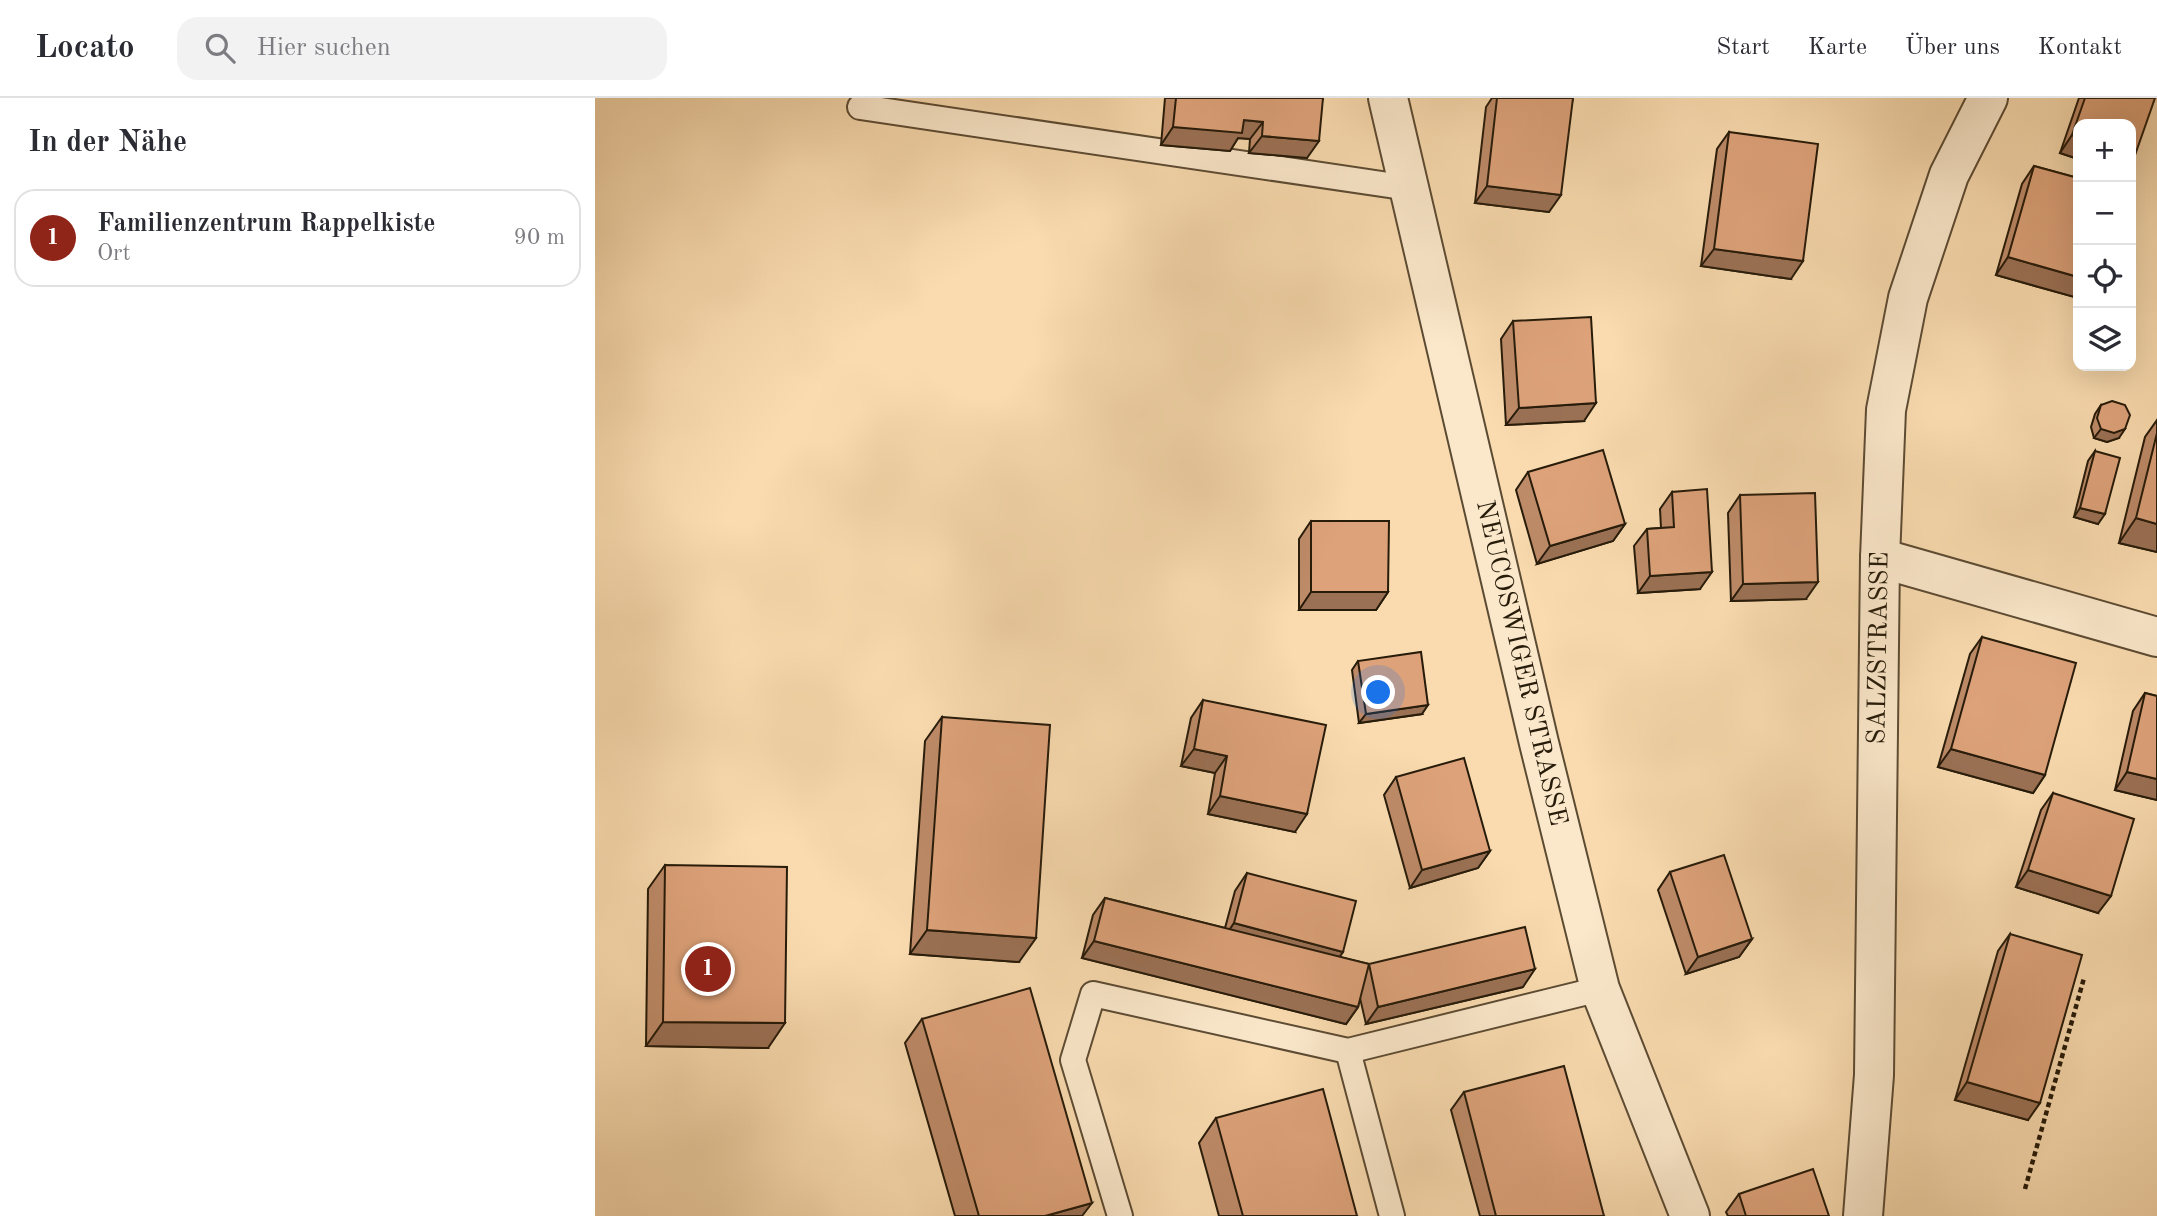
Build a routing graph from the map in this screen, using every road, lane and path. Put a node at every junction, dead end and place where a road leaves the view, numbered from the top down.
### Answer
1 (1388, 98) edge
2 (1988, 98) edge
3 (860, 107) dead end
4 (1409, 188) junction
5 (1880, 558) junction
6 (2157, 637) edge
7 (2084, 978) edge
8 (1600, 989) junction
9 (1348, 1051) junction
10 (2025, 1189) dead end
11 (1120, 1216) edge
12 (1392, 1216) edge
13 (1690, 1216) edge
14 (1863, 1216) edge

1 - 4 street, NEUCOSWIGER STRASSE
2 - 5 street, SALZSTRASSE
3 - 4 lane
4 - 8 street, NEUCOSWIGER STRASSE
5 - 6 street
5 - 14 street, SALZSTRASSE
7 - 10 path
8 - 9 lane
8 - 13 street, NEUCOSWIGER STRASSE
9 - 11 lane
9 - 12 lane

